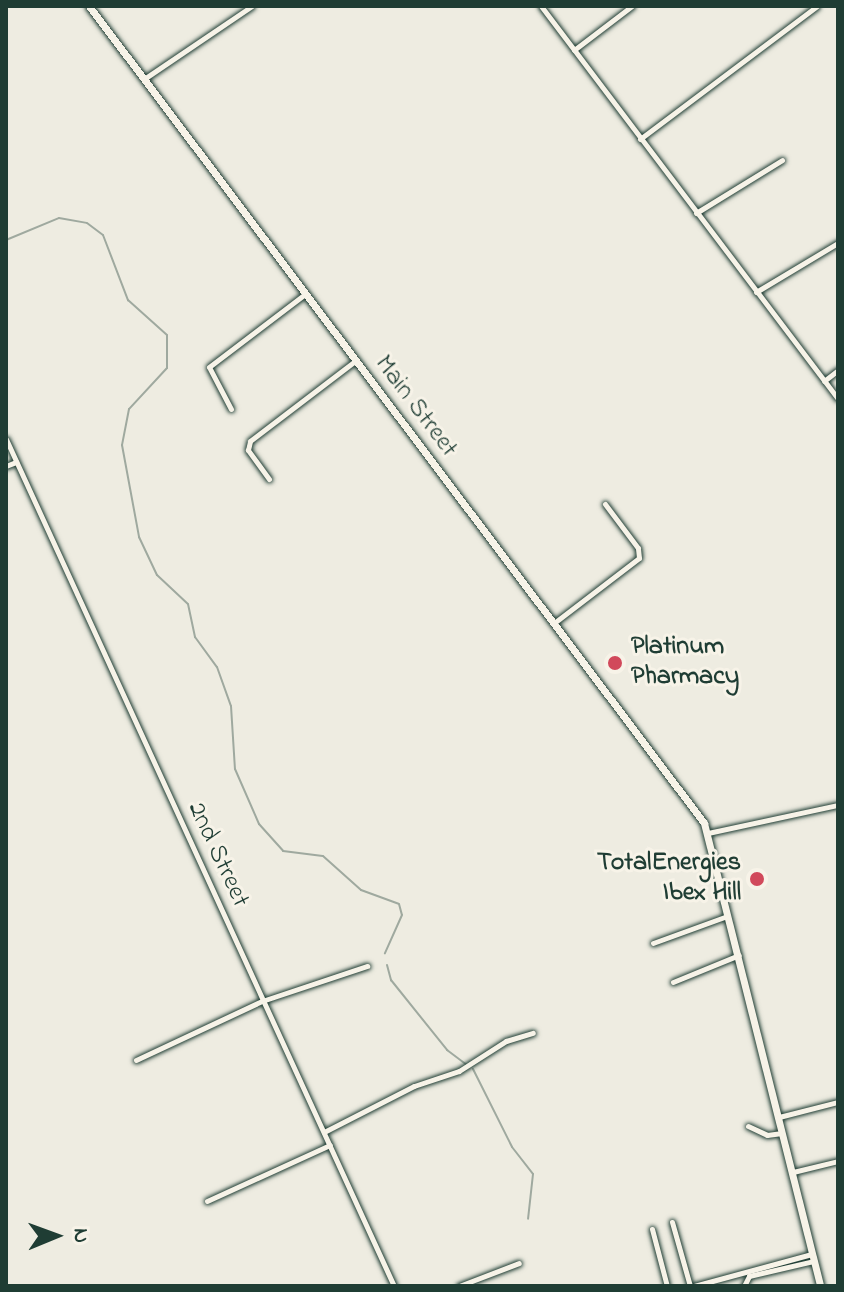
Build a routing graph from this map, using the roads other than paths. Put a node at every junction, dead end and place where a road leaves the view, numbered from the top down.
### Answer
1 (89, 6) edge
2 (252, 6) edge
3 (541, 6) edge
4 (632, 6) edge
5 (817, 6) edge
6 (574, 50) junction
7 (143, 80) junction
8 (640, 139) junction
9 (782, 160) dead end
10 (696, 213) junction
11 (838, 243) edge
12 (756, 292) junction
13 (305, 294) junction
14 (355, 361) junction
15 (838, 370) edge
16 (824, 381) junction
17 (838, 398) edge
18 (231, 409) dead end
19 (6, 439) edge
20 (16, 462) junction
21 (6, 466) edge
22 (269, 479) dead end
23 (605, 504) dead end
24 (554, 623) junction
25 (838, 805) edge
26 (708, 833) junction
27 (729, 915) junction
28 (653, 943) dead end
29 (739, 955) junction
30 (367, 966) dead end
31 (673, 982) dead end
32 (262, 1001) junction
33 (533, 1033) dead end
34 (136, 1060) dead end
35 (838, 1102) edge
36 (779, 1117) junction
37 (748, 1126) dead end
38 (324, 1132) junction
39 (783, 1133) junction
40 (330, 1145) junction
41 (838, 1161) edge
42 (793, 1172) junction
43 (207, 1201) dead end
44 (672, 1222) dead end
45 (652, 1229) dead end
46 (813, 1257) junction
47 (519, 1263) dead end
48 (394, 1286) edge
49 (459, 1286) edge
50 (667, 1286) edge
51 (692, 1286) edge
52 (744, 1286) edge
53 (820, 1286) edge

1 - 7 main road, Main Street
2 - 7 street
3 - 6 street
4 - 6 street
5 - 8 street
6 - 8 street
7 - 13 main road, Main Street
8 - 10 street
9 - 10 street
10 - 12 street
11 - 12 street
12 - 16 street
13 - 14 main road, Main Street
13 - 18 street
14 - 22 street
14 - 24 main road, Main Street
15 - 16 street
16 - 17 street
19 - 20 street, 2nd Street
20 - 21 street
20 - 32 street, 2nd Street
23 - 24 street
24 - 26 main road, Main Street
25 - 26 street
26 - 27 main road
27 - 28 street
27 - 29 main road
29 - 31 street
29 - 36 main road
30 - 32 street
32 - 34 street
32 - 38 street, 2nd Street
33 - 38 street
35 - 36 street
36 - 39 main road
37 - 39 street
38 - 40 street, 2nd Street
39 - 42 main road
40 - 43 street
40 - 48 street, 2nd Street
41 - 42 street
42 - 46 main road
44 - 51 street
45 - 50 street
46 - 51 street
46 - 52 street
46 - 53 main road
47 - 49 street

